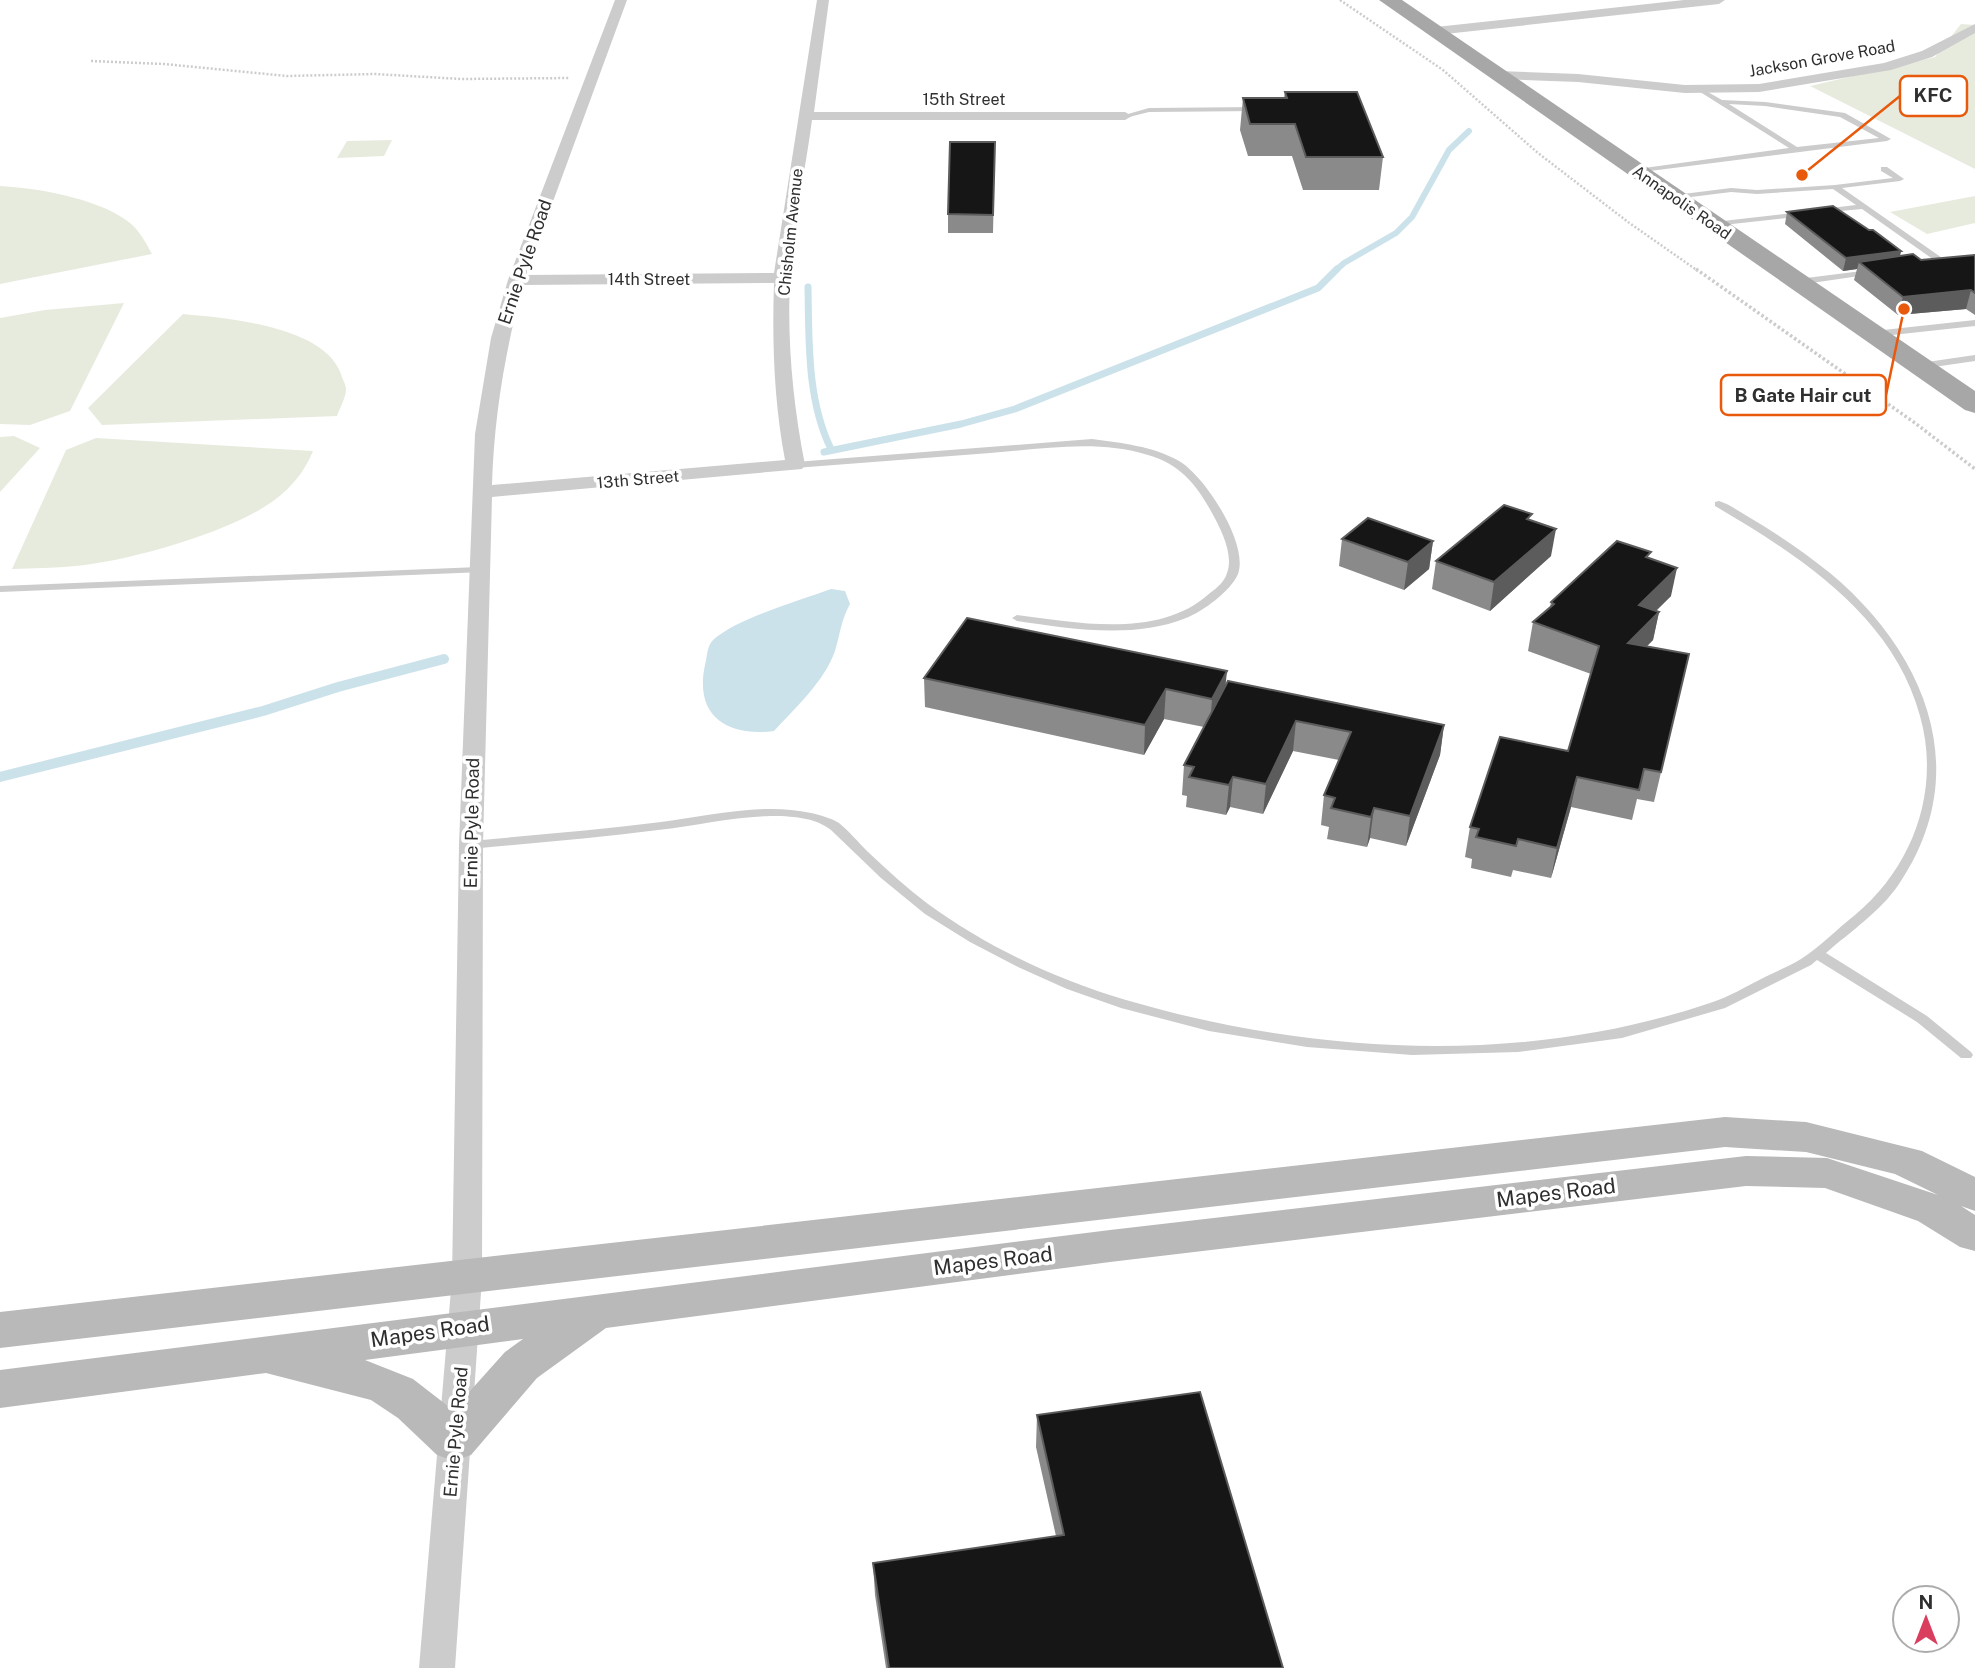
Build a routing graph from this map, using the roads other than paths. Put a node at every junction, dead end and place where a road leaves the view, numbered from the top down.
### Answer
1 (621, 0) edge
2 (823, 0) edge
3 (1389, 0) edge
4 (1719, 0) edge
5 (1975, 28) edge
6 (1436, 31) junction
7 (1499, 75) junction
8 (1699, 89) junction
9 (1719, 102) junction
10 (1272, 109) edge
11 (804, 116) junction
12 (1125, 116) joint
13 (1796, 149) junction
14 (1884, 169) dead end
15 (1637, 171) junction
16 (1835, 187) junction
17 (1675, 197) junction
18 (1864, 206) junction
19 (1714, 223) junction
20 (1928, 264) edge
21 (1875, 271) edge
22 (782, 278) junction
23 (516, 280) junction
24 (1798, 282) junction
25 (1975, 323) edge
26 (1874, 334) junction
27 (1975, 358) edge
28 (1920, 366) junction
29 (1975, 404) edge
30 (795, 465) junction
31 (481, 492) junction
32 (1719, 504) dead end
33 (479, 570) junction
34 (0, 589) edge
35 (1017, 618) dead end
36 (471, 845) junction
37 (1818, 954) junction
38 (1966, 1055) dead end
39 (1975, 1195) edge
40 (1975, 1235) edge
41 (467, 1278) junction
42 (598, 1311) junction
43 (466, 1327) junction
44 (0, 1330) edge
45 (258, 1355) junction
46 (0, 1389) edge
47 (454, 1441) junction
48 (437, 1668) edge

1 - 23 street, Ernie Pyle Road
2 - 11 street, Chisholm Avenue
3 - 6 main road, Annapolis Road
4 - 6 street
5 - 8 street, Jackson Grove Road
6 - 7 main road, Annapolis Road
7 - 8 street, Jackson Grove Road
7 - 15 main road, Annapolis Road
8 - 9 lane
9 - 13 lane
9 - 13 lane
10 - 12 lane
11 - 12 street, 15th Street
11 - 22 street, Chisholm Avenue
13 - 15 lane
14 - 16 lane
15 - 17 main road, Annapolis Road
16 - 17 lane
16 - 18 lane
17 - 19 main road, Annapolis Road
18 - 19 lane
18 - 20 lane
19 - 24 main road, Annapolis Road
21 - 24 lane
22 - 23 street, 14th Street
22 - 30 street, Chisholm Avenue
23 - 31 street, Ernie Pyle Road
24 - 26 main road, Annapolis Road
25 - 26 lane
26 - 28 main road, Annapolis Road
27 - 28 lane
28 - 29 main road, Annapolis Road
30 - 31 street, 13th Street
30 - 35 lane
31 - 33 street, Ernie Pyle Road
32 - 37 lane
33 - 34 lane
33 - 36 street, Ernie Pyle Road
36 - 37 lane
36 - 41 street, Ernie Pyle Road
37 - 38 lane
39 - 41 street
40 - 42 street, Mapes Road
41 - 43 street, Ernie Pyle Road
41 - 44 street
42 - 43 street, Mapes Road
42 - 47 street
43 - 45 street, Mapes Road
43 - 47 street, Ernie Pyle Road
45 - 46 street, Mapes Road
45 - 47 street
47 - 48 street, Ernie Pyle Road

